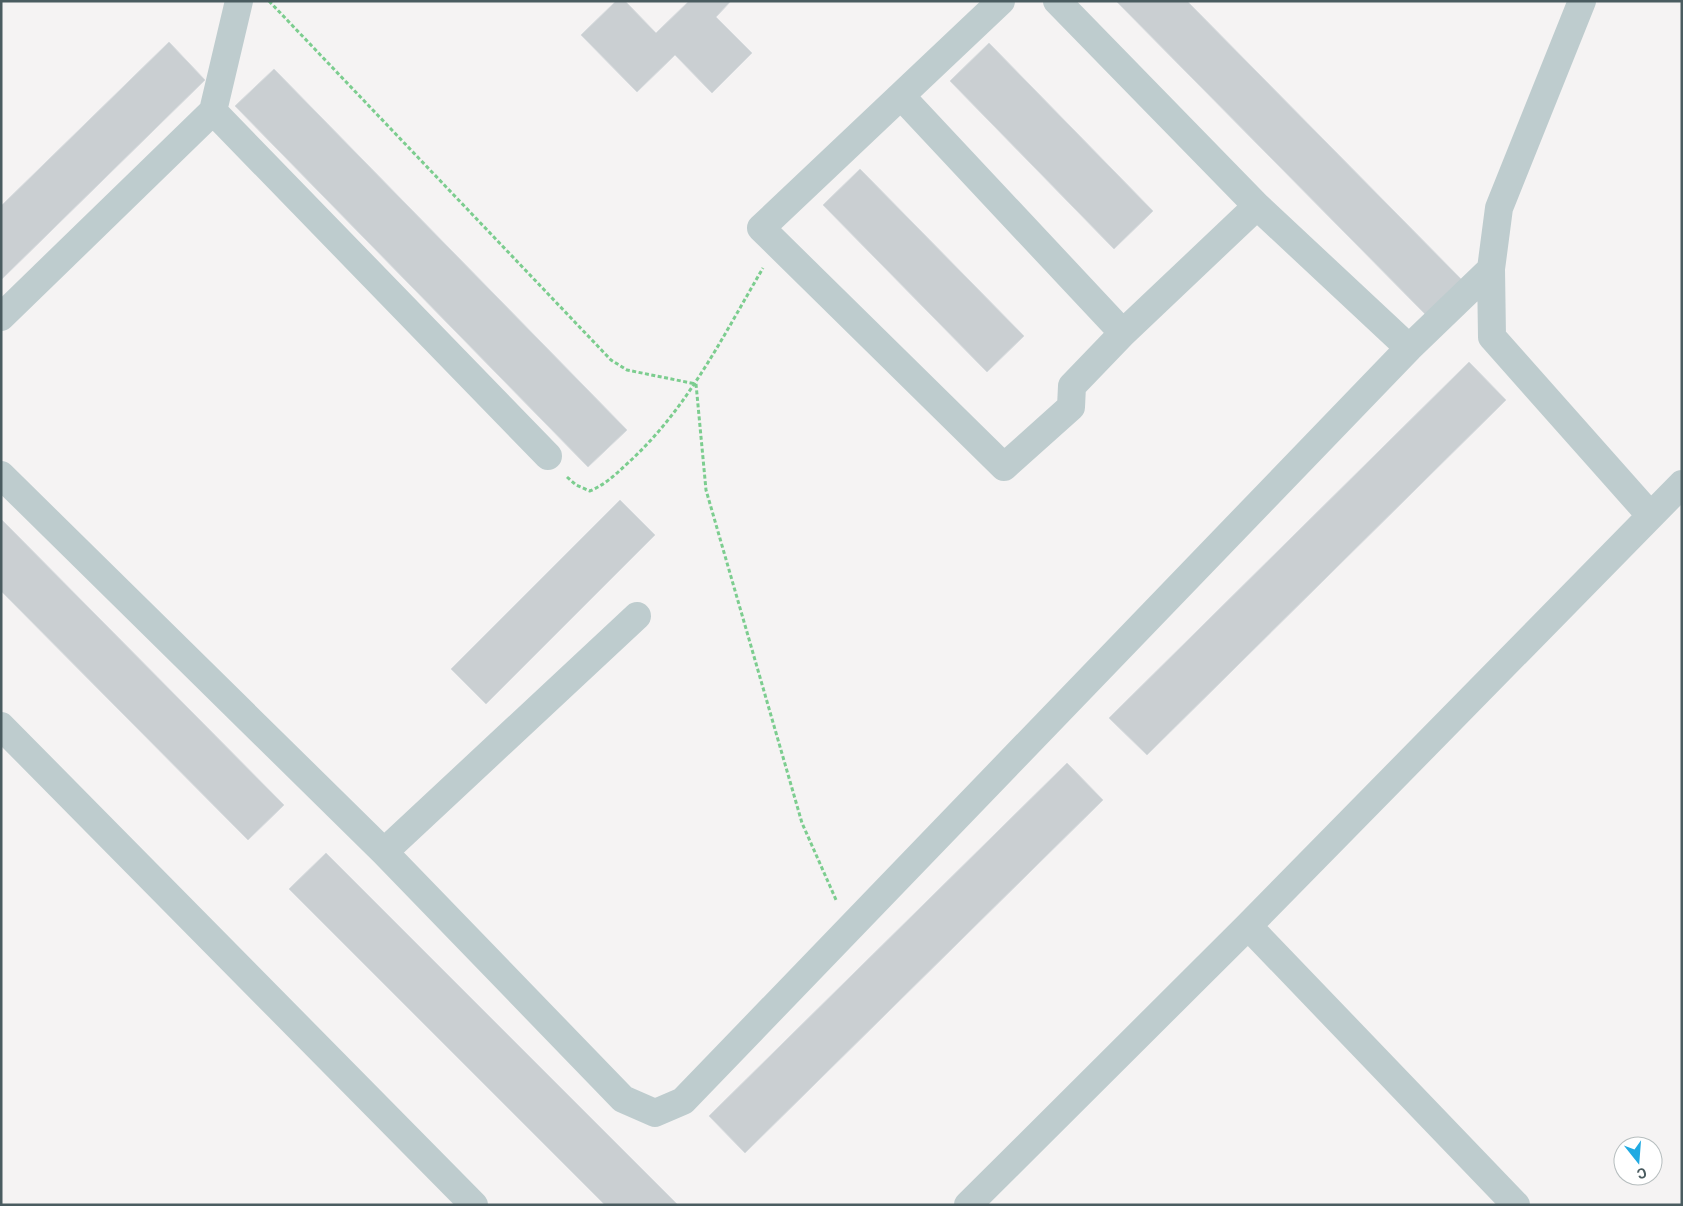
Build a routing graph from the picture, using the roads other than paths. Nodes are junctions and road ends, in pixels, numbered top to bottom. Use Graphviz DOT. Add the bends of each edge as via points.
graph roads {
  1 [pos="239,1"];
  2 [pos="1001,1"];
  3 [pos="1057,1"];
  4 [pos="1582,1"];
  5 [pos="901,96"];
  6 [pos="213,111"];
  7 [pos="1257,206"];
  8 [pos="1491,269"];
  9 [pos="1,317"];
  10 [pos="1123,333"];
  11 [pos="1410,348"];
  12 [pos="548,456"];
  13 [pos="1,475"];
  14 [pos="1682,484"];
  15 [pos="1650,515"];
  16 [pos="637,616"];
  17 [pos="1,726"];
  18 [pos="384,852"];
  19 [pos="1248,926"];
  20 [pos="474,1205"];
  21 [pos="968,1205"];
  22 [pos="1516,1205"];
  1 -- 6 [label="street"];
  2 -- 5 [label="street"];
  3 -- 7 [label="street"];
  4 -- 8 [label="street" via="1500,208"];
  5 -- 10 [label="street"];
  5 -- 10 [label="street" via="761,228 1004,467 1071,407 1072,386"];
  6 -- 9 [label="street"];
  6 -- 12 [label="street"];
  7 -- 10 [label="street"];
  7 -- 11 [label="street"];
  8 -- 11 [label="street"];
  8 -- 15 [label="street" via="1492,337"];
  11 -- 18 [label="street" via="683,1101 655,1112 623,1099"];
  13 -- 18 [label="street"];
  14 -- 15 [label="street"];
  15 -- 19 [label="street"];
  16 -- 18 [label="street"];
  17 -- 20 [label="street"];
  19 -- 21 [label="street"];
  19 -- 22 [label="street"];
}
